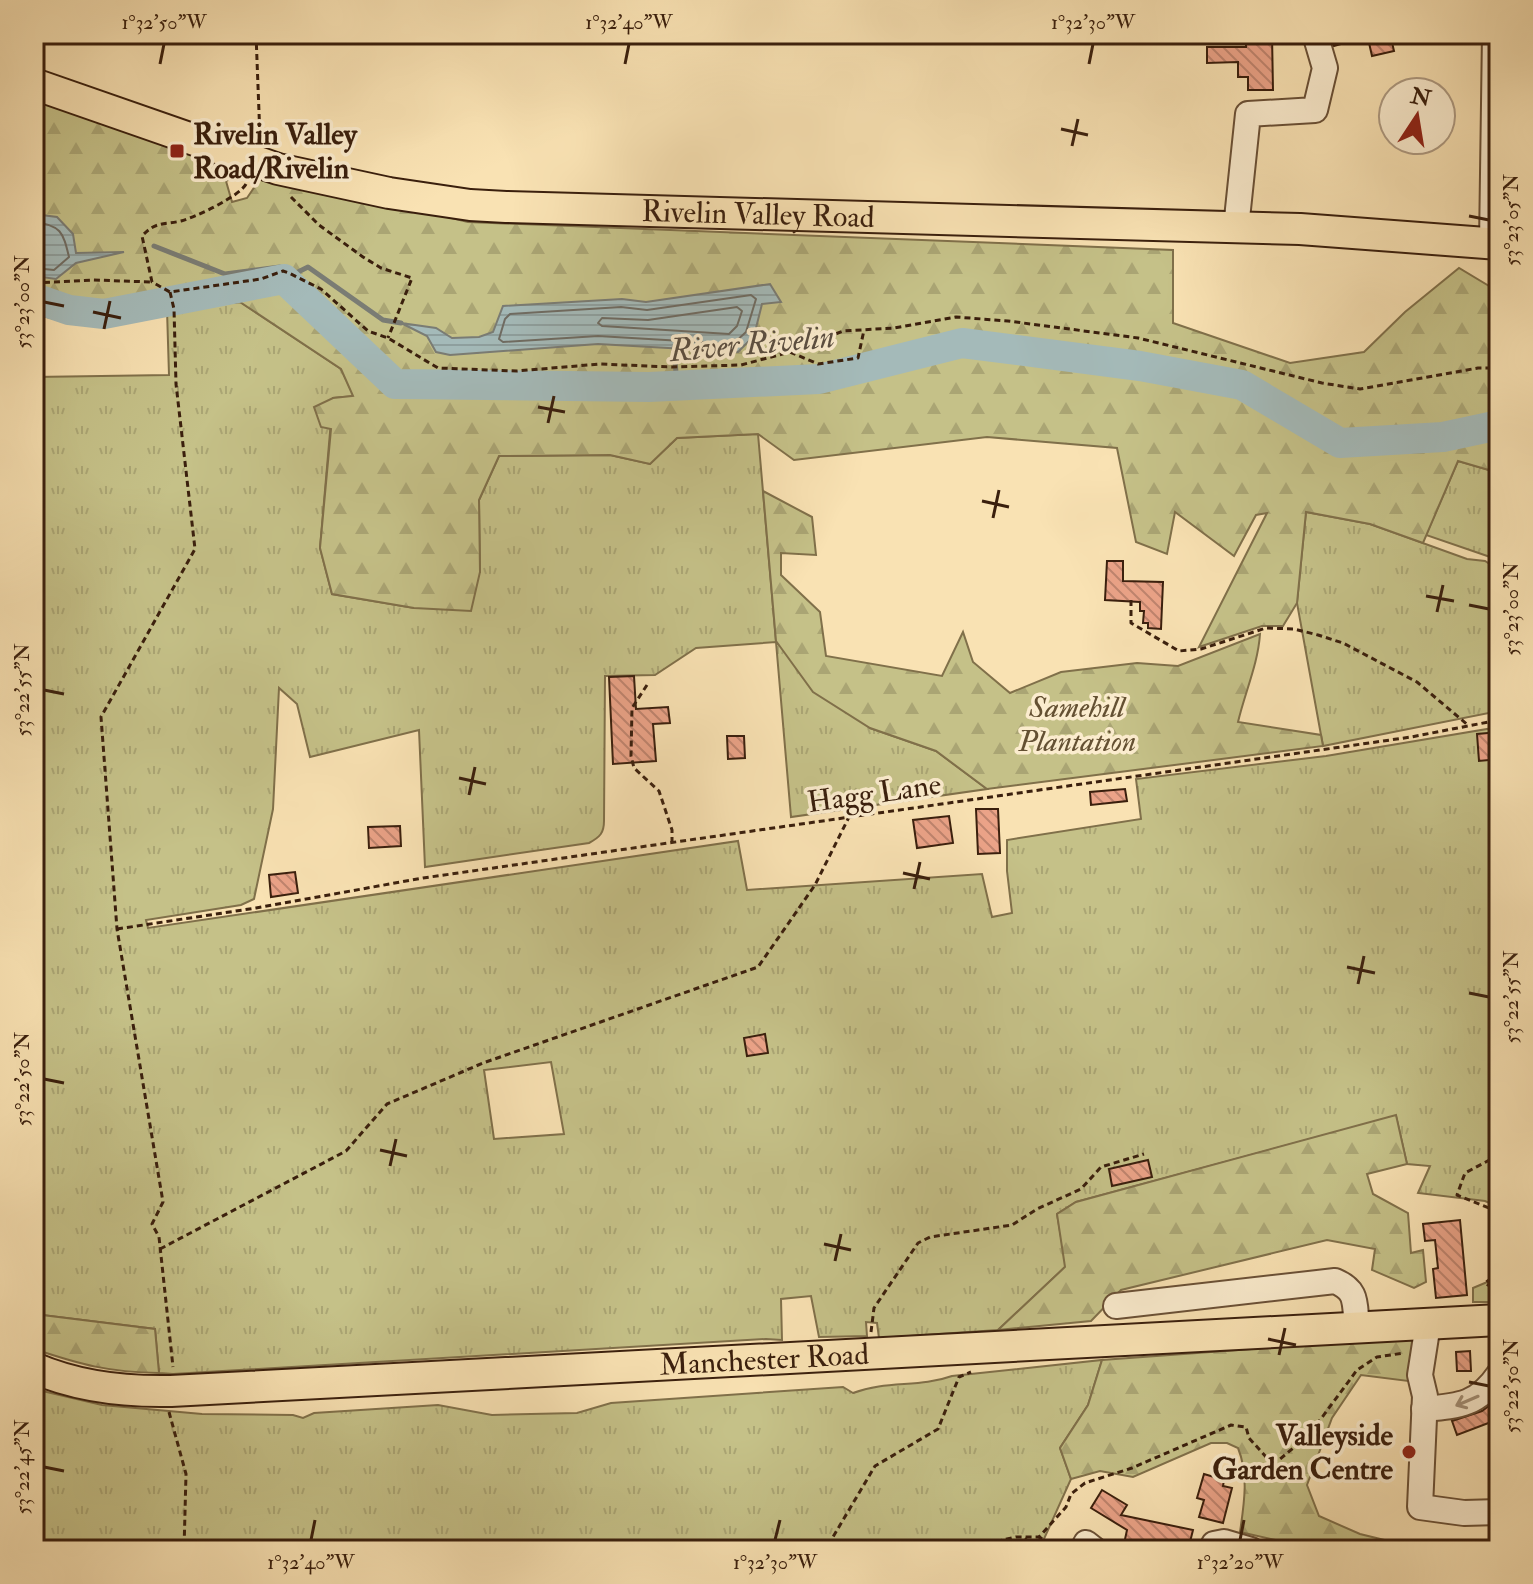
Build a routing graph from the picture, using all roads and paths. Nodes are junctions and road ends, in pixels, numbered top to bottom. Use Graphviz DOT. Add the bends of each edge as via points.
graph roads {
  1 [pos="256,34"];
  2 [pos="1315,34"];
  3 [pos="1495,34"];
  4 [pos="34,84"];
  5 [pos="254,160"];
  6 [pos="288,194"];
  7 [pos="1236,228"];
  8 [pos="1495,243"];
  9 [pos="152,282"];
  10 [pos="34,283"];
  11 [pos="170,292"];
  12 [pos="864,330"];
  13 [pos="388,338"];
  14 [pos="790,352"];
  15 [pos="1499,368"];
  16 [pos="1131,600"];
  17 [pos="647,685"];
  18 [pos="1499,720"];
  19 [pos="1469,726"];
  20 [pos="849,817"];
  21 [pos="672,842"];
  22 [pos="117,929"];
  23 [pos="1144,1154"];
  24 [pos="1499,1155"];
  25 [pos="1499,1212"];
  26 [pos="160,1249"];
  27 [pos="1499,1272"];
  28 [pos="1499,1292"];
  29 [pos="1116,1306"];
  30 [pos="1499,1320"];
  31 [pos="1357,1327"];
  32 [pos="1427,1337"];
  33 [pos="872,1355"];
  34 [pos="34,1368"];
  35 [pos="981,1368"];
  36 [pos="1499,1374"];
  37 [pos="170,1401"];
  38 [pos="1424,1409"];
  39 [pos="1499,1512"];
  40 [pos="1028,1537"];
  41 [pos="1039,1537"];
  42 [pos="184,1550"];
  43 [pos="819,1550"];
  44 [pos="957,1550"];
  45 [pos="1016,1550"];
  46 [pos="1059,1550"];
  47 [pos="1211,1550"];
  48 [pos="1251,1550"];
  1 -- 5 [label="path" via="260,143"];
  2 -- 7 [label="street" via="1325,68 1315,110 1248,114"];
  3 -- 8 [label="street"];
  4 -- 5 [label="main road, Rivelin Valley Road"];
  5 -- 7 [label="main road, Rivelin Valley Road" via="317,179 470,205"];
  5 -- 9 [label="path" via="245,188 229,200 182,221 151,227 142,236"];
  6 -- 13 [label="path" via="363,257 412,278"];
  7 -- 8 [label="main road, Rivelin Valley Road"];
  9 -- 10 [label="path"];
  9 -- 11 [label="path"];
  11 -- 13 [label="path" via="289,273 321,289 368,331"];
  11 -- 22 [label="path" via="195,549 101,717"];
  12 -- 14 [label="path" via="843,331"];
  12 -- 14 [label="path" via="858,358 818,364"];
  12 -- 15 [label="path" via="956,317 1008,321 1138,338 1360,389"];
  13 -- 14 [label="path" via="438,368 517,371 600,364 741,365"];
  16 -- 19 [label="path" via="1131,623 1179,651 1266,628 1294,629 1343,643 1417,682"];
  17 -- 21 [label="path" via="632,708 631,756 634,768 659,791"];
  18 -- 19 [label="path, Hagg Lane"];
  19 -- 20 [label="path, Hagg Lane"];
  20 -- 21 [label="path, Hagg Lane"];
  20 -- 26 [label="path" via="815,885 758,967 483,1063 387,1104 346,1151"];
  21 -- 22 [label="path, Hagg Lane"];
  22 -- 26 [label="path" via="163,1202 152,1224"];
  23 -- 33 [label="path" via="1101,1167 1081,1189 1012,1225 918,1243 874,1308"];
  24 -- 25 [label="path" via="1465,1173 1457,1195"];
  26 -- 37 [label="path" via="173,1374"];
  27 -- 28 [label="path" via="1485,1283"];
  29 -- 31 [label="street" via="1335,1281 1348,1286 1354,1296"];
  30 -- 32 [label="main road, Manchester Road"];
  31 -- 32 [label="main road, Manchester Road"];
  31 -- 33 [label="main road, Manchester Road"];
  32 -- 38 [label="street" via="1420,1375"];
  32 -- 41 [label="path" via="1357,1370 1309,1435 1280,1459 1267,1458 1246,1427 1231,1425 1085,1483"];
  33 -- 37 [label="main road, Manchester Road"];
  34 -- 37 [label="main road, Manchester Road"];
  35 -- 43 [label="path" via="959,1377 938,1429 875,1466 830,1542"];
  36 -- 38 [label="street, one-way" via="1485,1393 1459,1406"];
  37 -- 42 [label="path" via="186,1474"];
  38 -- 39 [label="street" via="1420,1507"];
  40 -- 41 [label="path"];
  40 -- 44 [label="path"];
  40 -- 45 [label="path"];
  41 -- 46 [label="path"];
  47 -- 48 [label="street" via="1224,1542"];
}
